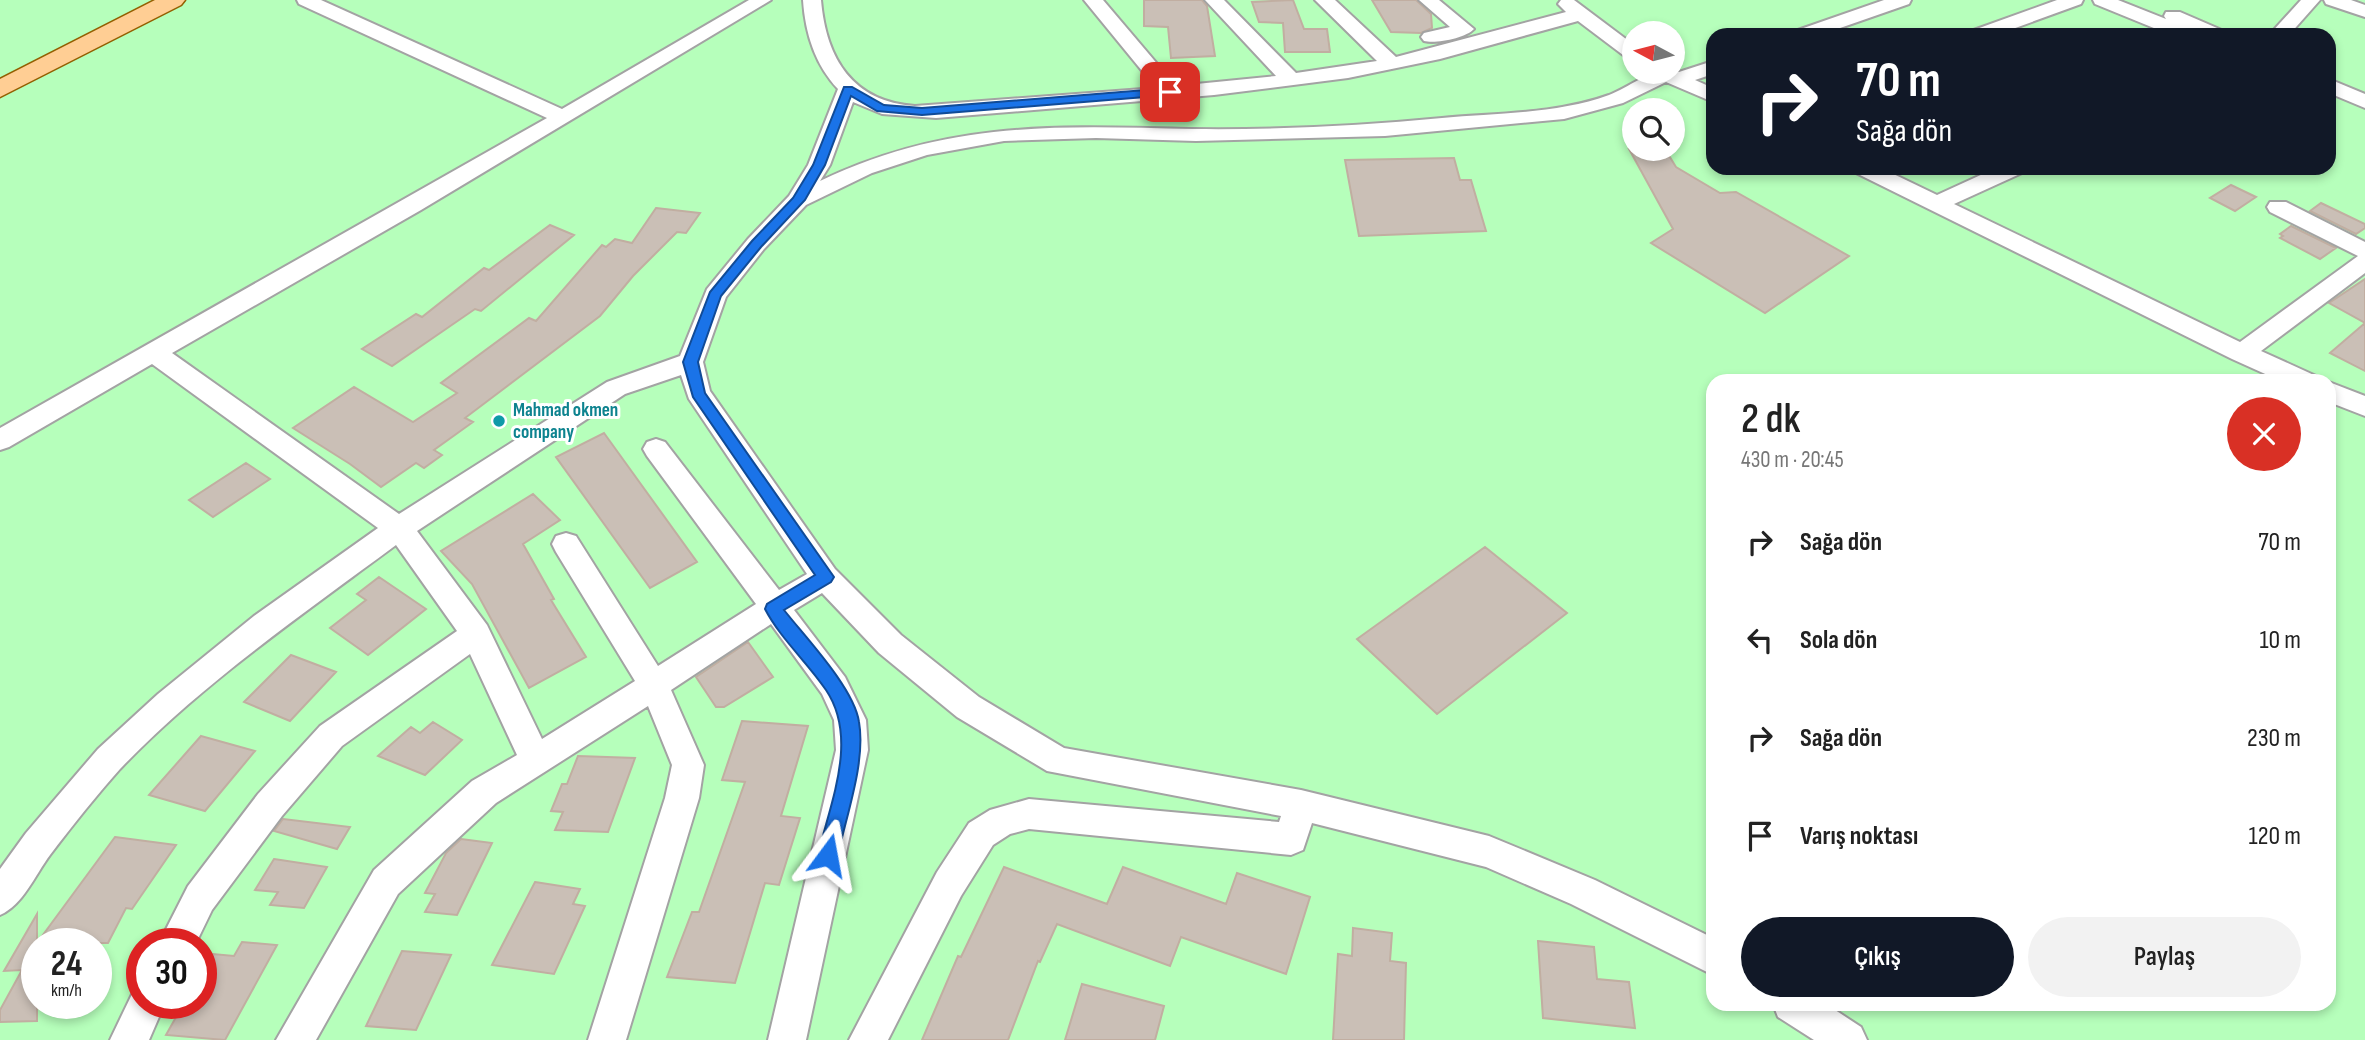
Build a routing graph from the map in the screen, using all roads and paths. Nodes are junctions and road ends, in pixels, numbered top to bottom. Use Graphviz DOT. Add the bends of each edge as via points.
graph roads {
  1 [pos="173,0"];
  2 [pos="306,0"];
  3 [pos="762,0"];
  4 [pos="812,0"];
  5 [pos="1093,0"];
  6 [pos="1214,0"];
  7 [pos="1324,0"];
  8 [pos="1428,0"];
  9 [pos="1562,0"];
  10 [pos="1902,0"];
  11 [pos="2074,0"];
  12 [pos="2102,0"];
  13 [pos="2134,0"];
  14 [pos="2311,0"];
  15 [pos="2333,0"];
  16 [pos="2365,11"];
  17 [pos="1581,14"];
  18 [pos="2161,24"];
  19 [pos="1822,28"];
  20 [pos="1997,28"];
  21 [pos="2151,28"];
  22 [pos="2171,28"];
  23 [pos="2200,28"];
  24 [pos="2285,28"];
  25 [pos="1622,45"];
  26 [pos="1385,57"];
  27 [pos="1706,68"];
  28 [pos="1685,72"];
  29 [pos="1290,79"];
  30 [pos="1685,83"];
  31 [pos="1649,84"];
  32 [pos="2336,88"];
  33 [pos="0,89"];
  34 [pos="848,89"];
  35 [pos="1170,92"];
  36 [pos="1706,93"];
  37 [pos="2365,102"];
  38 [pos="562,117"];
  39 [pos="1878,175"];
  40 [pos="1999,175"];
  41 [pos="798,200"];
  42 [pos="1936,204"];
  43 [pos="2278,208"];
  44 [pos="2365,251"];
  45 [pos="2365,262"];
  46 [pos="2241,353"];
  47 [pos="155,354"];
  48 [pos="690,362"];
  49 [pos="2289,374"];
  50 [pos="2336,394"];
  51 [pos="2365,407"];
  52 [pos="0,440"];
  53 [pos="656,449"];
  54 [pos="399,528"];
  55 [pos="566,544"];
  56 [pos="825,577"];
  57 [pos="773,609"];
  58 [pos="476,634"];
  59 [pos="654,686"];
  60 [pos="536,760"];
  61 [pos="1301,805"];
  62 [pos="0,898"];
  63 [pos="185,928"];
  64 [pos="1706,954"];
  65 [pos="1801,1011"];
  66 [pos="139,1019"];
  67 [pos="129,1040"];
  68 [pos="295,1040"];
  69 [pos="607,1040"];
  70 [pos="787,1040"];
  71 [pos="868,1040"];
  72 [pos="1847,1040"];
  1 -- 33 [label="main road"];
  2 -- 38 [label="street"];
  3 -- 38 [label="street"];
  4 -- 34 [label="street" via="812,19 827,56"];
  5 -- 35 [label="street"];
  6 -- 29 [label="street"];
  7 -- 26 [label="street"];
  8 -- 26 [label="street" via="1464,29"];
  9 -- 17 [label="street"];
  10 -- 19 [label="street"];
  11 -- 20 [label="street"];
  12 -- 18 [label="street"];
  13 -- 23 [label="street"];
  14 -- 24 [label="street"];
  15 -- 16 [label="street"];
  17 -- 25 [label="street"];
  17 -- 26 [label="street"];
  18 -- 21 [label="street"];
  18 -- 22 [label="street"];
  26 -- 29 [label="street"];
  27 -- 28 [label="street"];
  29 -- 35 [label="street"];
  30 -- 36 [label="street"];
  31 -- 41 [label="street" via="1616,99 1564,113 1385,130 1004,135 923,149 864,168"];
  32 -- 37 [label="street"];
  34 -- 35 [label="street" via="881,108 922,111"];
  34 -- 41 [label="street" via="819,165"];
  38 -- 47 [label="street"];
  39 -- 42 [label="street"];
  40 -- 42 [label="street"];
  41 -- 48 [label="street" via="715,295"];
  42 -- 46 [label="street"];
  43 -- 44 [label="street"];
  45 -- 46 [label="street"];
  46 -- 49 [label="street"];
  47 -- 52 [label="street"];
  47 -- 54 [label="street"];
  48 -- 54 [label="street" via="616,388"];
  48 -- 56 [label="street" via="698,393"];
  50 -- 51 [label="street"];
  53 -- 57 [label="street"];
  54 -- 58 [label="street"];
  54 -- 62 [label="street" via="265,625 109,759"];
  55 -- 59 [label="street"];
  56 -- 57 [label="street"];
  56 -- 61 [label="street" via="890,644 968,707 1058,761"];
  57 -- 59 [label="street"];
  57 -- 70 [label="street" via="834,687 850,720 852,750"];
  58 -- 60 [label="street"];
  58 -- 63 [label="street" via="331,737 270,805 200,898"];
  59 -- 60 [label="street"];
  59 -- 69 [label="street" via="688,765 682,798"];
  60 -- 68 [label="street" via="484,792 386,882"];
  61 -- 64 [label="street" via="1489,852 1583,892"];
  61 -- 71 [label="street" via="1291,839 1029,814 1003,821 981,834 949,884"];
  65 -- 72 [label="street"];
  66 -- 67 [label="street"];
}
